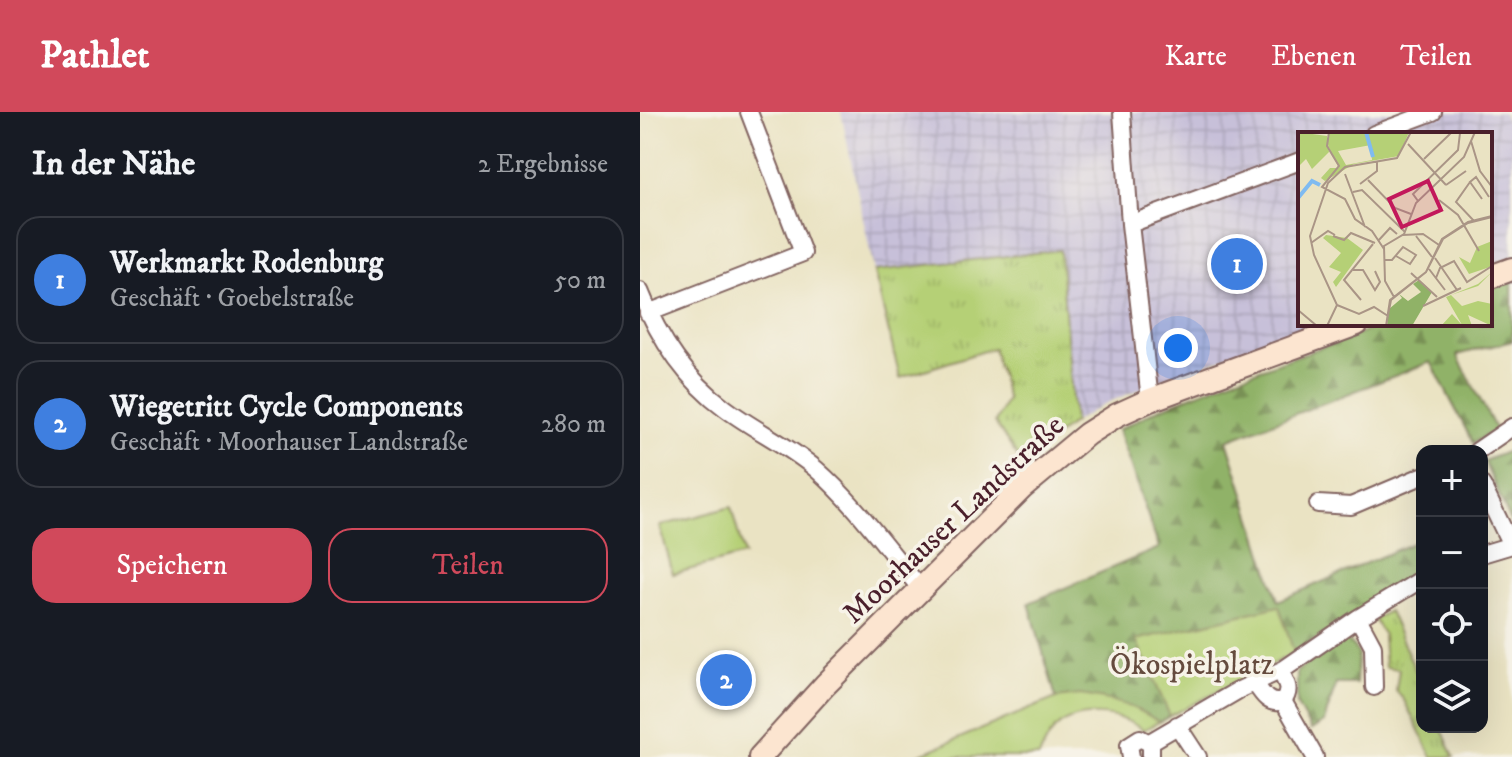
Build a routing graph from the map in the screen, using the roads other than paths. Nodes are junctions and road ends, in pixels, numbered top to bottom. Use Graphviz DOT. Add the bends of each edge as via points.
graph roads {
  1 [pos="749,112"];
  2 [pos="1122,112"];
  3 [pos="1433,112"];
  4 [pos="1379,132"];
  5 [pos="1298,162"];
  6 [pos="1130,224"];
  7 [pos="1512,269"];
  8 [pos="1492,276"];
  9 [pos="640,291"];
  10 [pos="648,313"];
  11 [pos="1352,326"];
  12 [pos="1150,400"];
  13 [pos="1512,427"];
  14 [pos="1486,445"];
  15 [pos="1416,479"];
  16 [pos="1488,497"];
  17 [pos="1318,504"];
  18 [pos="1511,545"];
  19 [pos="1488,552"];
  20 [pos="1416,583"];
  21 [pos="921,589"];
  22 [pos="1358,618"];
  23 [pos="1280,671"];
  24 [pos="1255,683"];
  25 [pos="1374,687"];
  26 [pos="1283,701"];
  27 [pos="1177,725"];
  28 [pos="1150,750"];
  29 [pos="760,757"];
  30 [pos="1131,757"];
  31 [pos="1198,757"];
  32 [pos="1315,757"];
  1 -- 10 [label="street" via="803,253"];
  2 -- 6 [label="street"];
  3 -- 4 [label="street"];
  5 -- 6 [label="street"];
  6 -- 12 [label="street"];
  7 -- 8 [label="street"];
  9 -- 10 [label="street"];
  10 -- 21 [label="street" via="685,372 724,407 815,468"];
  11 -- 12 [label="street, Moorhauser Landstraße"];
  12 -- 21 [label="street, Moorhauser Landstraße" via="1117,415 1057,457"];
  13 -- 14 [label="street"];
  15 -- 17 [label="street" via="1351,506"];
  16 -- 18 [label="street"];
  18 -- 19 [label="street"];
  20 -- 22 [label="street"];
  21 -- 29 [label="street, Moorhauser Landstraße"];
  22 -- 23 [label="street"];
  22 -- 25 [label="street" via="1373,646"];
  23 -- 24 [label="street"];
  23 -- 26 [label="street" via="1288,686"];
  24 -- 26 [label="street" via="1269,700"];
  24 -- 27 [label="street"];
  26 -- 32 [label="street"];
  27 -- 28 [label="street"];
  27 -- 31 [label="street"];
  28 -- 30 [label="street" via="1140,738 1128,750"];
}
